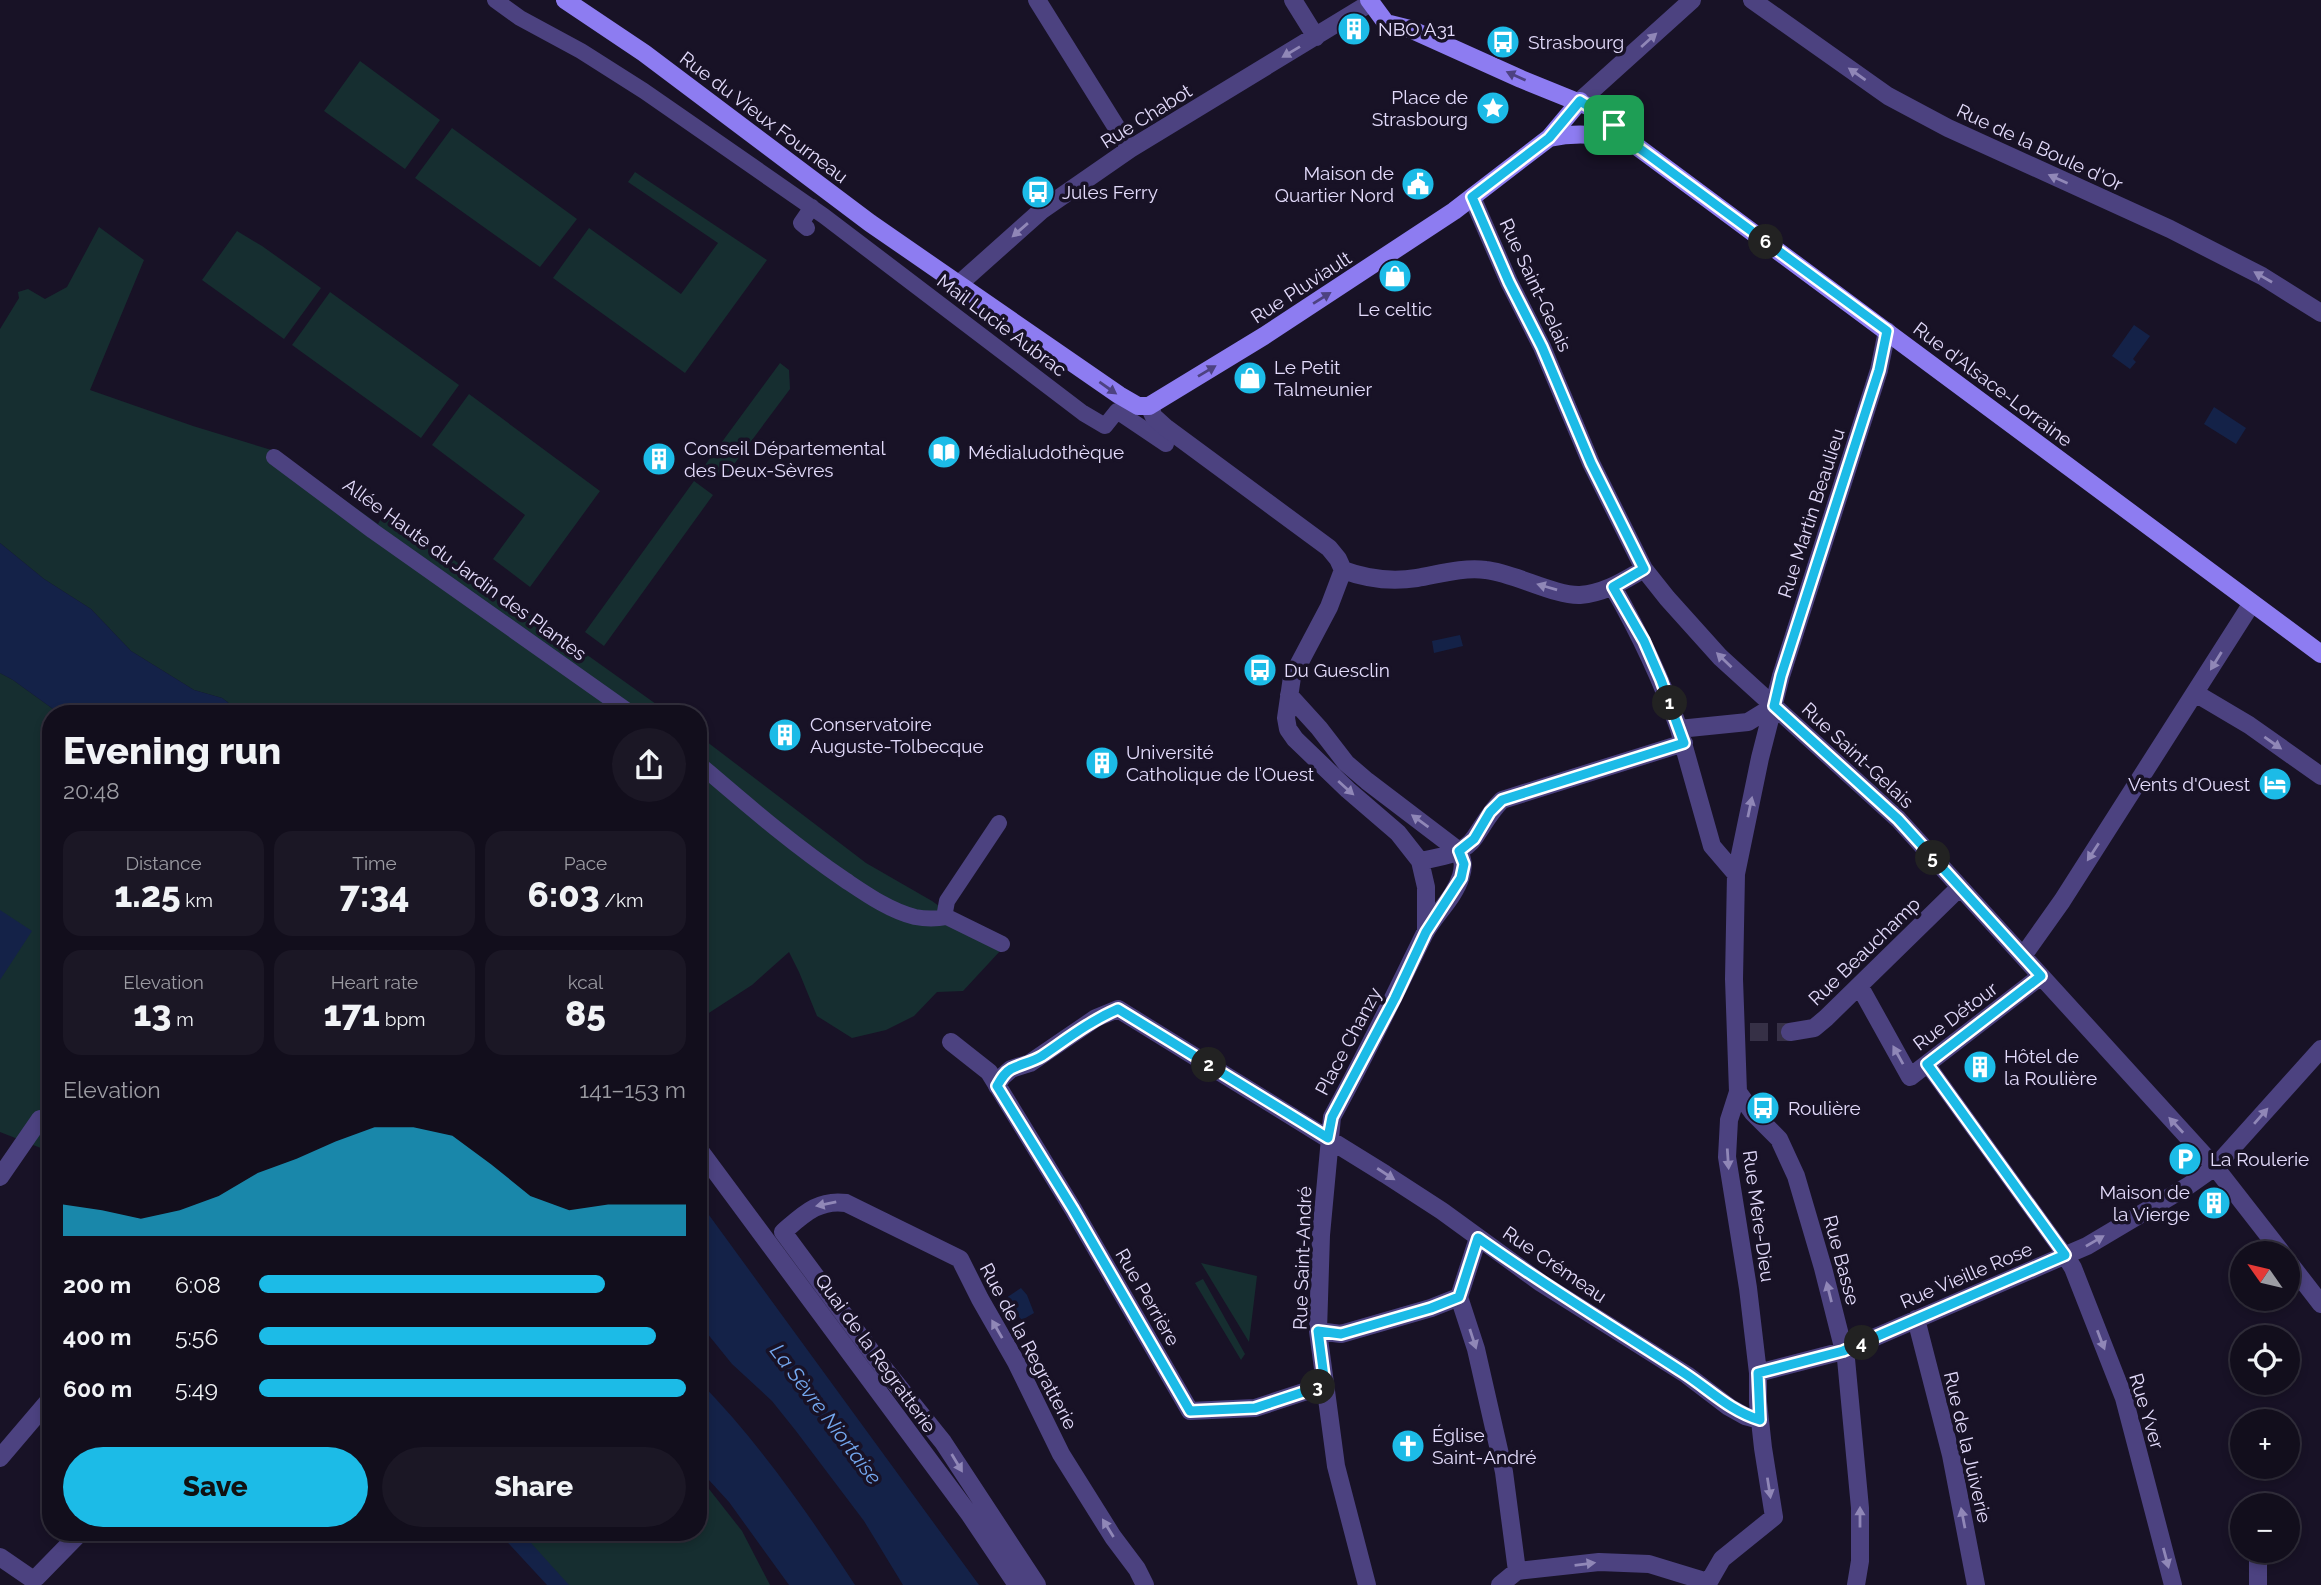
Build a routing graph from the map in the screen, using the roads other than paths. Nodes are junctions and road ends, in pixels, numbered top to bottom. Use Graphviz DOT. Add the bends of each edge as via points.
graph roads {
  1 [pos="495,0"];
  2 [pos="565,0"];
  3 [pos="1037,0"];
  4 [pos="1293,0"];
  5 [pos="1692,0"];
  6 [pos="1752,0"];
  7 [pos="1370,1"];
  8 [pos="1316,37"];
  9 [pos="1580,101"];
  10 [pos="1549,138"];
  11 [pos="1639,148"];
  12 [pos="1130,149"];
  13 [pos="1472,197"];
  14 [pos="812,207"];
  15 [pos="807,228"];
  16 [pos="959,284"];
  17 [pos="2321,313"];
  18 [pos="1887,331"];
  19 [pos="1149,406"];
  20 [pos="1166,444"];
  21 [pos="274,457"];
  22 [pos="1644,569"];
  23 [pos="1343,570"];
  24 [pos="1613,587"];
  25 [pos="2252,603"];
  26 [pos="2321,654"];
  27 [pos="2195,693"];
  28 [pos="1289,695"];
  29 [pos="619,705"];
  30 [pos="1774,706"];
  31 [pos="1681,736"];
  32 [pos="707,770"];
  33 [pos="2321,776"];
  34 [pos="999,823"];
  35 [pos="1459,851"];
  36 [pos="1420,861"];
  37 [pos="1736,874"];
  38 [pos="1960,887"];
  39 [pos="947,918"];
  40 [pos="1426,932"];
  41 [pos="1003,944"];
  42 [pos="2023,956"];
  43 [pos="2041,976"];
  44 [pos="1860,987"];
  45 [pos="1790,1032"];
  46 [pos="951,1042"];
  47 [pos="2321,1049"];
  48 [pos="1927,1064"];
  49 [pos="997,1086"];
  50 [pos="1738,1092"];
  51 [pos="40,1119"];
  52 [pos="1328,1138"];
  53 [pos="707,1160"];
  54 [pos="2215,1167"];
  55 [pos="0,1177"];
  56 [pos="783,1233"];
  57 [pos="1478,1238"];
  58 [pos="2273,1241"];
  59 [pos="2065,1255"];
  60 [pos="2300,1277"];
  61 [pos="1459,1297"];
  62 [pos="2321,1304"];
  63 [pos="1916,1319"];
  64 [pos="1318,1331"];
  65 [pos="1843,1351"];
  66 [pos="1758,1373"];
  67 [pos="1325,1385"];
  68 [pos="42,1409"];
  69 [pos="1760,1420"];
  70 [pos="0,1458"];
  71 [pos="72,1541"];
  72 [pos="0,1557"];
  73 [pos="2258,1563"];
  74 [pos="1517,1571"];
  75 [pos="1708,1583"];
  76 [pos="1017,1585"];
  77 [pos="1037,1585"];
  78 [pos="1145,1585"];
  79 [pos="1367,1585"];
  80 [pos="1500,1585"];
  81 [pos="1856,1585"];
  82 [pos="1976,1585"];
  83 [pos="2174,1585"];
  84 [pos="2258,1585"];
  1 -- 14 [label="street, Mail Lucie Aubrac" via="644,91"];
  2 -- 16 [label="main road, Rue du Vieux Fourneau"];
  3 -- 12 [label="street"];
  4 -- 8 [label="street"];
  9 -- 5 [label="street, one-way"];
  17 -- 6 [label="street, Rue de la Boule d'Or, one-way" via="2262,276 2170,229 1994,150 1888,96"];
  7 -- 8 [label="street, Rue Chabot"];
  9 -- 7 [label="main road, one-way" via="1386,23"];
  8 -- 12 [label="street, Rue Chabot, one-way"];
  9 -- 10 [label="main road"];
  9 -- 11 [label="main road"];
  10 -- 11 [label="main road" via="1571,133 1618,139"];
  10 -- 13 [label="main road"];
  11 -- 18 [label="main road, Rue d'Alsace-Lorraine"];
  12 -- 16 [label="street, Rue Chabot, one-way" via="1042,210"];
  19 -- 13 [label="main road, Rue Pluviault, one-way" via="1264,336"];
  13 -- 22 [label="street, Rue Saint-Gelais" via="1591,463"];
  14 -- 15 [label="street" via="801,223"];
  14 -- 20 [label="street, Mail Lucie Aubrac" via="1083,413 1105,426 1117,411"];
  16 -- 19 [label="main road, Rue du Vieux Fourneau, one-way" via="1119,395 1138,406"];
  18 -- 25 [label="main road, Rue d'Alsace-Lorraine"];
  18 -- 30 [label="street, Rue Martin Beaulieu" via="1879,370"];
  19 -- 23 [label="street" via="1165,427 1329,548"];
  21 -- 29 [label="street, Allée Haute du Jardin des Plantes"];
  22 -- 24 [label="street"];
  30 -- 22 [label="street, Rue Saint-Gelais, one-way" via="1720,657"];
  24 -- 23 [label="street, one-way" via="1575,595 1483,569 1386,581"];
  23 -- 28 [label="street, Place Chanzy" via="1292,677"];
  24 -- 31 [label="street" via="1648,651"];
  25 -- 26 [label="main road, Rue d'Alsace-Lorraine"];
  25 -- 27 [label="street, one-way"];
  27 -- 33 [label="street, one-way"];
  27 -- 42 [label="street, one-way"];
  35 -- 28 [label="street, one-way" via="1346,763"];
  28 -- 36 [label="street, Place Chanzy, one-way" via="1286,718 1295,739 1398,833"];
  30 -- 31 [label="street" via="1748,722"];
  37 -- 30 [label="street, Rue Mère-Dieu, one-way"];
  30 -- 38 [label="street, Rue Saint-Gelais" via="1898,819"];
  31 -- 35 [label="street" via="1502,800 1474,839"];
  31 -- 37 [label="street" via="1712,846"];
  32 -- 39 [label="street" via="820,863 867,895 914,916"];
  34 -- 39 [label="street" via="947,901"];
  35 -- 36 [label="street"];
  35 -- 40 [label="street, Place Chanzy" via="1464,864 1461,878"];
  36 -- 40 [label="street, Place Chanzy" via="1426,887"];
  37 -- 50 [label="street, Rue Mère-Dieu" via="1734,979 1742,1032"];
  38 -- 42 [label="street, Rue Saint-Gelais"];
  38 -- 44 [label="street, Rue Beauchamp"];
  39 -- 41 [label="street"];
  40 -- 52 [label="street, Place Chanzy" via="1332,1117"];
  42 -- 43 [label="street, Rue Saint-Gelais"];
  43 -- 48 [label="street, Rue Détour"];
  54 -- 43 [label="street, Rue Saint-Gelais, one-way"];
  44 -- 45 [label="street, Rue Beauchamp" via="1814,1028"];
  48 -- 44 [label="street, Rue Détour, one-way" via="1910,1077"];
  46 -- 49 [label="street, Rue Perrière" via="989,1072"];
  54 -- 47 [label="street, Rue Vieille Rose, one-way"];
  48 -- 59 [label="street"];
  49 -- 52 [label="street" via="1011,1069 1030,1063 1096,1018 1118,1009"];
  49 -- 67 [label="street, Rue Perrière" via="1190,1411 1255,1408"];
  65 -- 50 [label="street, Rue Basse, one-way" via="1796,1176 1779,1139"];
  50 -- 66 [label="street, Rue Mère-Dieu, one-way" via="1729,1120 1727,1157"];
  51 -- 55 [label="street"];
  52 -- 57 [label="street, Rue Crémeau, one-way"];
  52 -- 64 [label="street, Rue Saint-André"];
  53 -- 76 [label="street, Quai de la Regratterie"];
  54 -- 58 [label="street, Rue Saint-Gelais"];
  59 -- 54 [label="street, Rue Vieille Rose, one-way"];
  56 -- 77 [label="street, Quai de la Regratterie, one-way" via="943,1442"];
  78 -- 56 [label="street, Rue de la Regratterie, one-way" via="1061,1454 960,1259 846,1203 833,1201 813,1207"];
  57 -- 61 [label="street"];
  57 -- 69 [label="street, Rue Crémeau" via="1729,1407"];
  59 -- 63 [label="street, Rue Vieille Rose"];
  59 -- 83 [label="street, Rue Yver, one-way" via="2124,1398"];
  60 -- 62 [label="street"];
  61 -- 64 [label="street" via="1341,1334"];
  61 -- 74 [label="street, one-way" via="1476,1349 1504,1472"];
  63 -- 65 [label="street, Rue Vieille Rose"];
  82 -- 63 [label="street, Rue de la Juiverie, one-way" via="1951,1454"];
  64 -- 67 [label="street, Rue Saint-André"];
  65 -- 66 [label="street, Rue Vieille Rose"];
  81 -- 65 [label="street, Rue Basse, one-way" via="1860,1508"];
  66 -- 69 [label="street, Rue Mère-Dieu"];
  67 -- 79 [label="street, Rue Saint-André" via="1336,1465"];
  68 -- 70 [label="street"];
  69 -- 75 [label="street, Rue Mère-Dieu, one-way" via="1774,1517 1722,1559"];
  71 -- 72 [label="street" via="32,1579"];
  73 -- 84 [label="street"];
  74 -- 75 [label="street, one-way" via="1599,1562 1649,1564"];
  74 -- 80 [label="street"];
}
